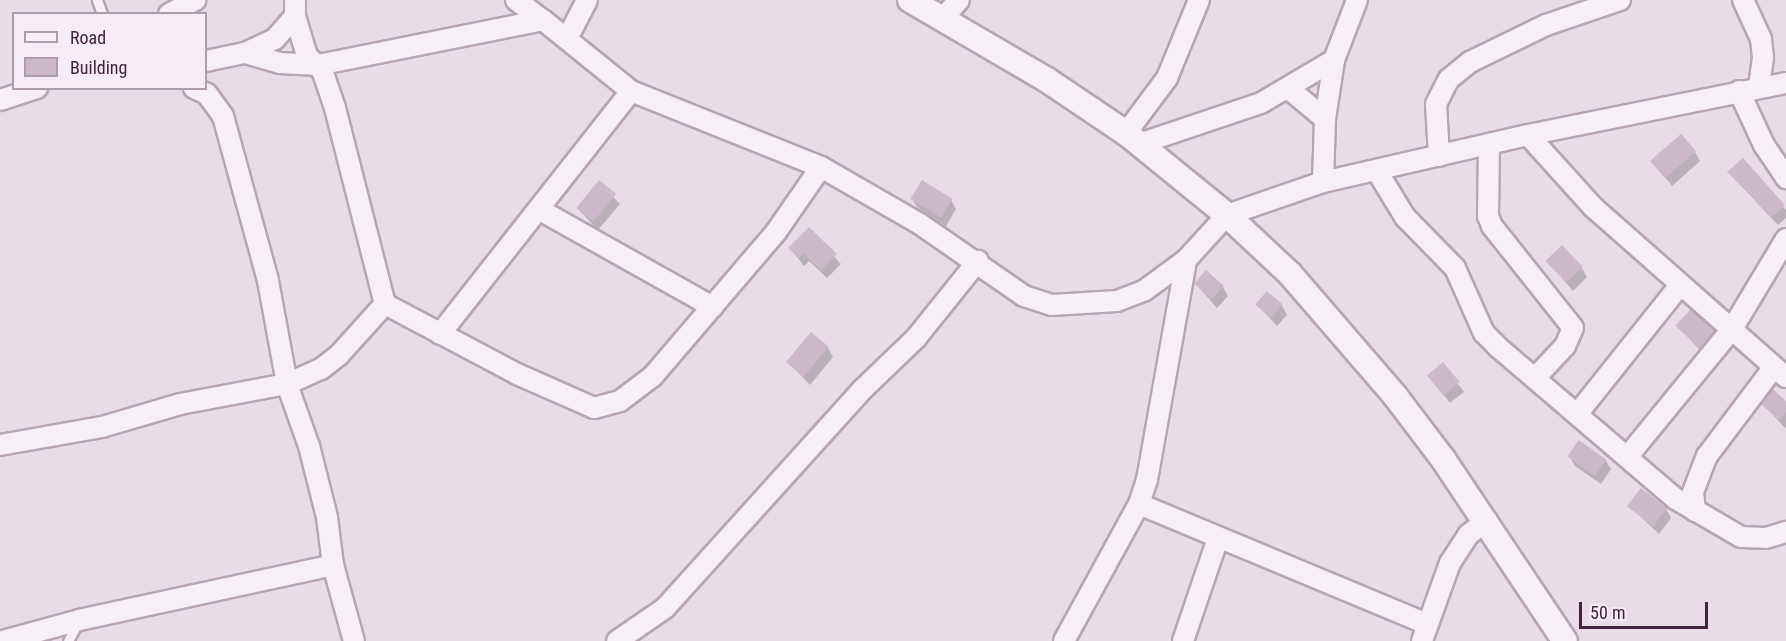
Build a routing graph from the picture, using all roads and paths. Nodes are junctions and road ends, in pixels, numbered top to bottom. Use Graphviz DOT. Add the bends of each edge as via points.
graph roads {
  1 [pos="195,0"];
  2 [pos="516,0"];
  3 [pos="588,0"];
  4 [pos="910,0"];
  5 [pos="959,0"];
  6 [pos="1199,0"];
  7 [pos="1357,0"];
  8 [pos="1620,0"];
  9 [pos="1743,0"];
  10 [pos="295,8"];
  11 [pos="173,12"];
  12 [pos="942,19"];
  13 [pos="543,20"];
  14 [pos="568,37"];
  15 [pos="245,53"];
  16 [pos="1334,60"];
  17 [pos="207,61"];
  18 [pos="318,65"];
  19 [pos="1786,83"];
  20 [pos="1759,87"];
  21 [pos="1288,88"];
  22 [pos="30,90"];
  23 [pos="198,90"];
  24 [pos="631,91"];
  25 [pos="1739,91"];
  26 [pos="0,100"];
  27 [pos="1325,118"];
  28 [pos="1528,135"];
  29 [pos="1132,138"];
  30 [pos="1489,144"];
  31 [pos="1439,156"];
  32 [pos="821,167"];
  33 [pos="1377,171"];
  34 [pos="1786,178"];
  35 [pos="1323,182"];
  36 [pos="540,210"];
  37 [pos="1227,215"];
  38 [pos="1786,239"];
  39 [pos="1186,260"];
  40 [pos="978,261"];
  41 [pos="1680,285"];
  42 [pos="386,304"];
  43 [pos="712,307"];
  44 [pos="1732,329"];
  45 [pos="440,334"];
  46 [pos="1780,372"];
  47 [pos="1535,378"];
  48 [pos="287,384"];
  49 [pos="1578,413"];
  50 [pos="0,445"];
  51 [pos="1628,456"];
  52 [pos="1139,504"];
  53 [pos="1695,511"];
  54 [pos="1487,520"];
  55 [pos="1786,532"];
  56 [pos="1218,538"];
  57 [pos="333,565"];
  58 [pos="348,612"];
  59 [pos="80,620"];
  60 [pos="1424,632"];
  61 [pos="3,641"];
  62 [pos="68,641"];
  63 [pos="354,641"];
  64 [pos="369,641"];
  65 [pos="617,641"];
  66 [pos="1064,641"];
  67 [pos="1183,641"];
  68 [pos="1565,641"];
  1 -- 11 [label="street"];
  2 -- 13 [label="street"];
  3 -- 14 [label="street"];
  4 -- 12 [label="street"];
  5 -- 12 [label="street"];
  6 -- 29 [label="street" via="1167,78"];
  7 -- 16 [label="street"];
  8 -- 31 [label="street" via="1546,25 1470,62 1449,79 1436,104"];
  9 -- 20 [label="street" via="1761,39"];
  10 -- 15 [label="street" via="275,39"];
  10 -- 18 [label="street" via="307,56"];
  12 -- 29 [label="street" via="1047,80"];
  13 -- 14 [label="street"];
  13 -- 18 [label="street"];
  14 -- 24 [label="street"];
  15 -- 17 [label="street"];
  15 -- 18 [label="street" via="280,63"];
  16 -- 21 [label="street"];
  16 -- 27 [label="street"];
  18 -- 42 [label="street" via="335,108"];
  19 -- 20 [label="street"];
  20 -- 25 [label="street"];
  21 -- 27 [label="street"];
  21 -- 29 [label="street" via="1247,109"];
  22 -- 26 [label="street"];
  23 -- 48 [label="street" via="207,94 223,116 268,281"];
  24 -- 32 [label="street"];
  24 -- 36 [label="street"];
  25 -- 28 [label="street"];
  25 -- 34 [label="street" via="1758,135"];
  27 -- 35 [label="street"];
  28 -- 30 [label="street"];
  28 -- 41 [label="street" via="1593,207"];
  29 -- 37 [label="street"];
  30 -- 31 [label="street"];
  30 -- 47 [label="street" via="1488,216 1492,226 1573,328 1565,346"];
  31 -- 33 [label="street"];
  32 -- 40 [label="street"];
  32 -- 43 [label="street" via="777,232"];
  33 -- 35 [label="street"];
  33 -- 47 [label="street" via="1405,217 1455,268 1484,333"];
  35 -- 37 [label="street"];
  36 -- 43 [label="street"];
  36 -- 45 [label="street"];
  37 -- 39 [label="street"];
  37 -- 54 [label="street" via="1329,317 1396,398"];
  38 -- 44 [label="street"];
  39 -- 40 [label="street" via="1145,290 1117,302 1085,306 1052,305 1024,296"];
  39 -- 52 [label="street" via="1179,318"];
  40 -- 65 [label="street" via="916,338 863,389 664,608"];
  41 -- 44 [label="street"];
  41 -- 49 [label="street"];
  42 -- 45 [label="street"];
  42 -- 48 [label="street" via="339,355 321,369"];
  43 -- 45 [label="street" via="653,376 620,401 594,408 560,395"];
  44 -- 46 [label="street"];
  44 -- 51 [label="street"];
  46 -- 53 [label="street" via="1707,456 1693,492"];
  47 -- 49 [label="street"];
  48 -- 50 [label="street" via="180,404 102,427"];
  48 -- 57 [label="street" via="309,446 327,517"];
  49 -- 51 [label="street"];
  51 -- 53 [label="street"];
  52 -- 56 [label="street"];
  52 -- 66 [label="street"];
  53 -- 55 [label="street" via="1741,537 1766,538"];
  54 -- 60 [label="street" via="1468,535 1450,563"];
  54 -- 68 [label="street"];
  56 -- 60 [label="street"];
  56 -- 67 [label="street"];
  57 -- 58 [label="street"];
  57 -- 59 [label="street"];
  58 -- 63 [label="street"];
  58 -- 64 [label="street"];
  59 -- 61 [label="street"];
  59 -- 62 [label="lane"];
}
